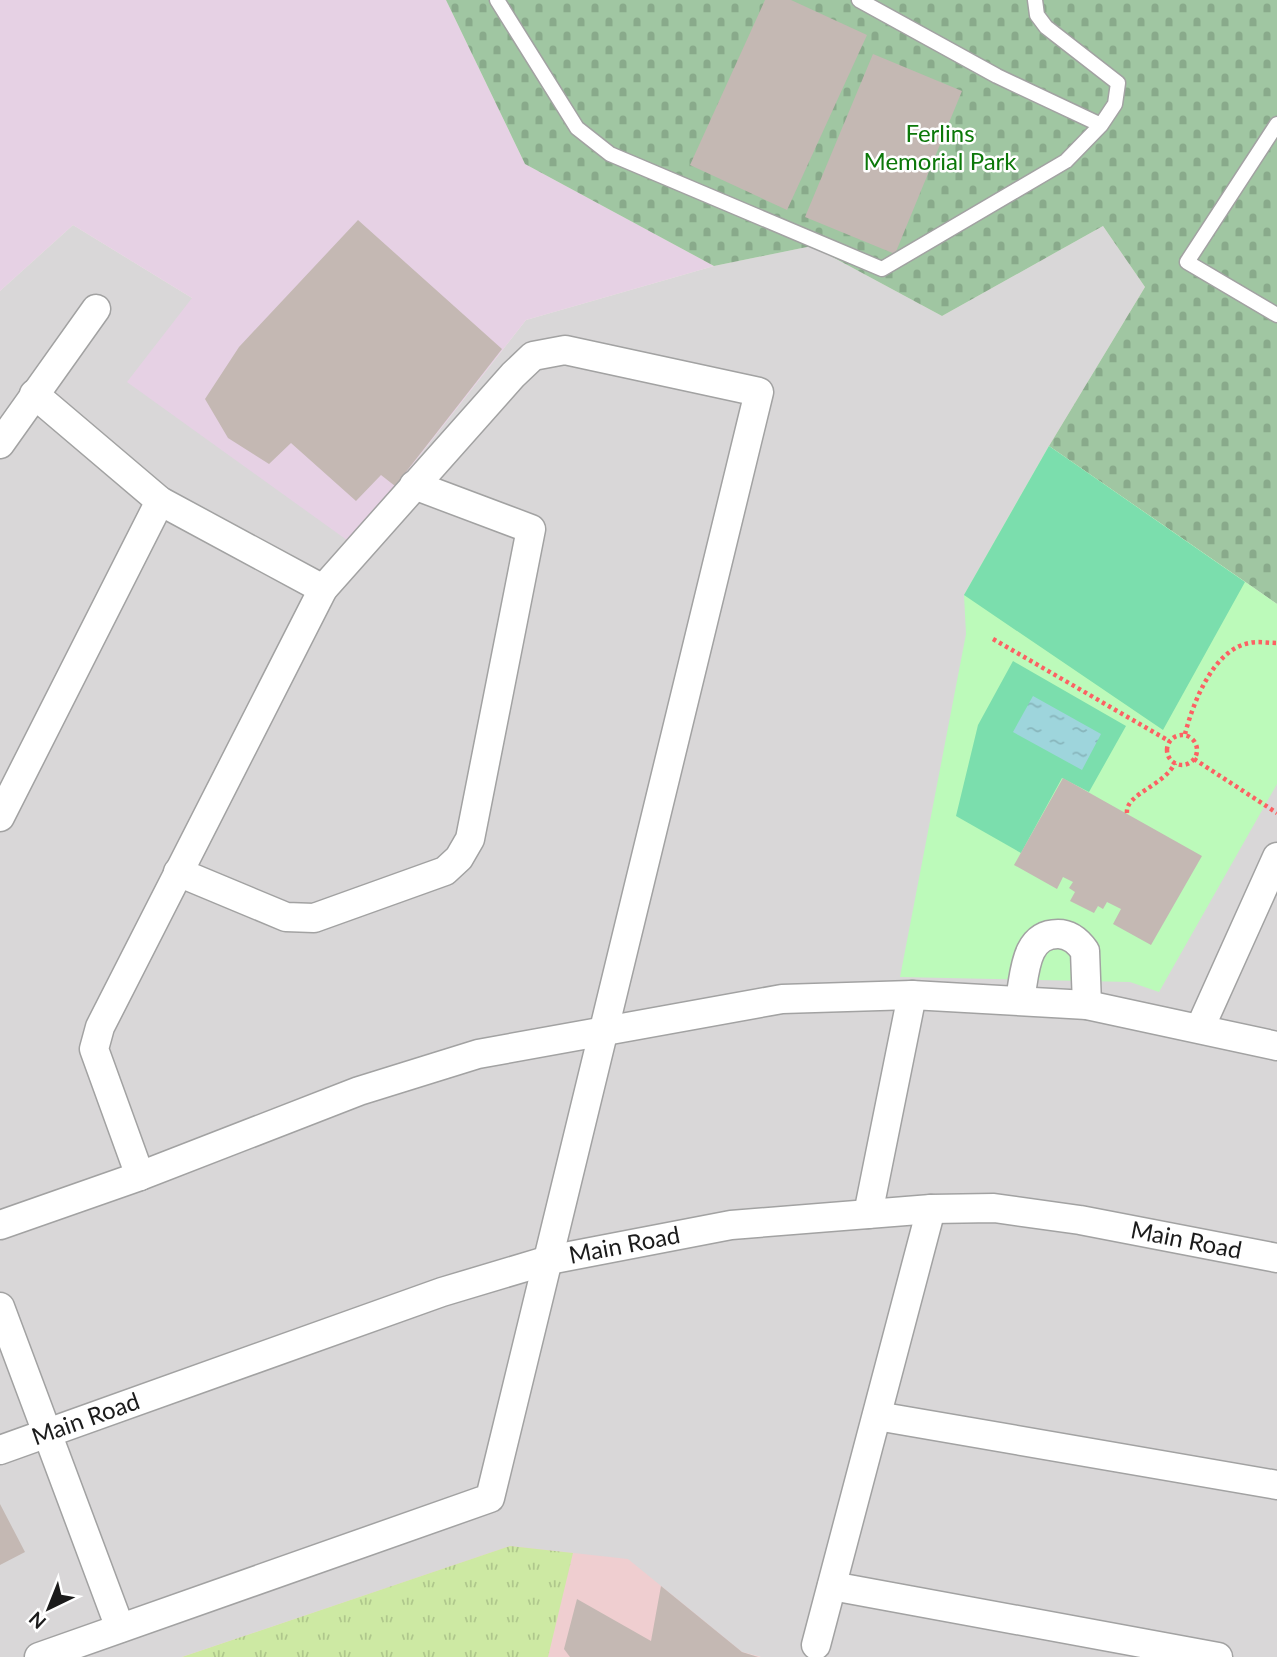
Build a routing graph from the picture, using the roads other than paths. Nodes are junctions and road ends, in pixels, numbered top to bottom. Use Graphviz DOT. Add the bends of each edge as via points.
graph roads {
  1 [pos="497,0"];
  2 [pos="859,0"];
  3 [pos="1035,0"];
  4 [pos="1277,124"];
  5 [pos="1101,125"];
  6 [pos="96,309"];
  7 [pos="1277,315"];
  8 [pos="34,394"];
  9 [pos="0,444"];
  10 [pos="414,485"];
  11 [pos="160,501"];
  12 [pos="323,589"];
  13 [pos="0,817"];
  14 [pos="1277,857"];
  15 [pos="178,872"];
  16 [pos="912,995"];
  17 [pos="1020,999"];
  18 [pos="1087,1005"];
  19 [pos="1200,1028"];
  20 [pos="604,1029"];
  21 [pos="1277,1046"];
  22 [pos="141,1176"];
  23 [pos="931,1209"];
  24 [pos="868,1214"];
  25 [pos="0,1225"];
  26 [pos="1277,1258"];
  27 [pos="549,1260"];
  28 [pos="0,1307"];
  29 [pos="877,1416"];
  30 [pos="46,1434"];
  31 [pos="0,1450"];
  32 [pos="1277,1485"];
  33 [pos="832,1587"];
  34 [pos="120,1628"];
  35 [pos="816,1645"];
  36 [pos="39,1657"];
  37 [pos="1218,1657"];
  1 -- 5 [label="lane" via="577,128 610,154 882,269 1066,161"];
  2 -- 5 [label="lane" via="997,76"];
  3 -- 5 [label="lane" via="1037,15 1046,27 1118,83 1115,104"];
  4 -- 7 [label="lane" via="1187,262"];
  6 -- 8 [label="street"];
  8 -- 9 [label="street"];
  8 -- 11 [label="street"];
  10 -- 12 [label="street"];
  10 -- 15 [label="street" via="531,530 470,839 460,858 444,871 314,918 286,917"];
  10 -- 20 [label="street" via="533,356 565,350 759,392"];
  11 -- 12 [label="street"];
  11 -- 13 [label="street"];
  12 -- 15 [label="street"];
  14 -- 19 [label="street"];
  15 -- 22 [label="street" via="100,1027 94,1049"];
  16 -- 17 [label="street"];
  16 -- 20 [label="street" via="782,999"];
  16 -- 24 [label="street"];
  17 -- 18 [label="street"];
  17 -- 18 [label="street" via="1030,950 1044,936 1063,934 1085,951"];
  18 -- 19 [label="street"];
  19 -- 21 [label="street"];
  20 -- 22 [label="street" via="478,1054 359,1091"];
  20 -- 27 [label="street"];
  22 -- 25 [label="street"];
  23 -- 24 [label="street, Main Road"];
  23 -- 26 [label="street, Main Road" via="994,1208 1080,1220"];
  23 -- 29 [label="street"];
  24 -- 27 [label="street, Main Road" via="731,1225"];
  27 -- 30 [label="street, Main Road" via="442,1292"];
  27 -- 34 [label="street" via="490,1498"];
  28 -- 30 [label="street"];
  29 -- 32 [label="street"];
  29 -- 33 [label="street"];
  30 -- 31 [label="street, Main Road"];
  30 -- 34 [label="street"];
  33 -- 35 [label="street"];
  33 -- 37 [label="street"];
  34 -- 36 [label="street"];
}
